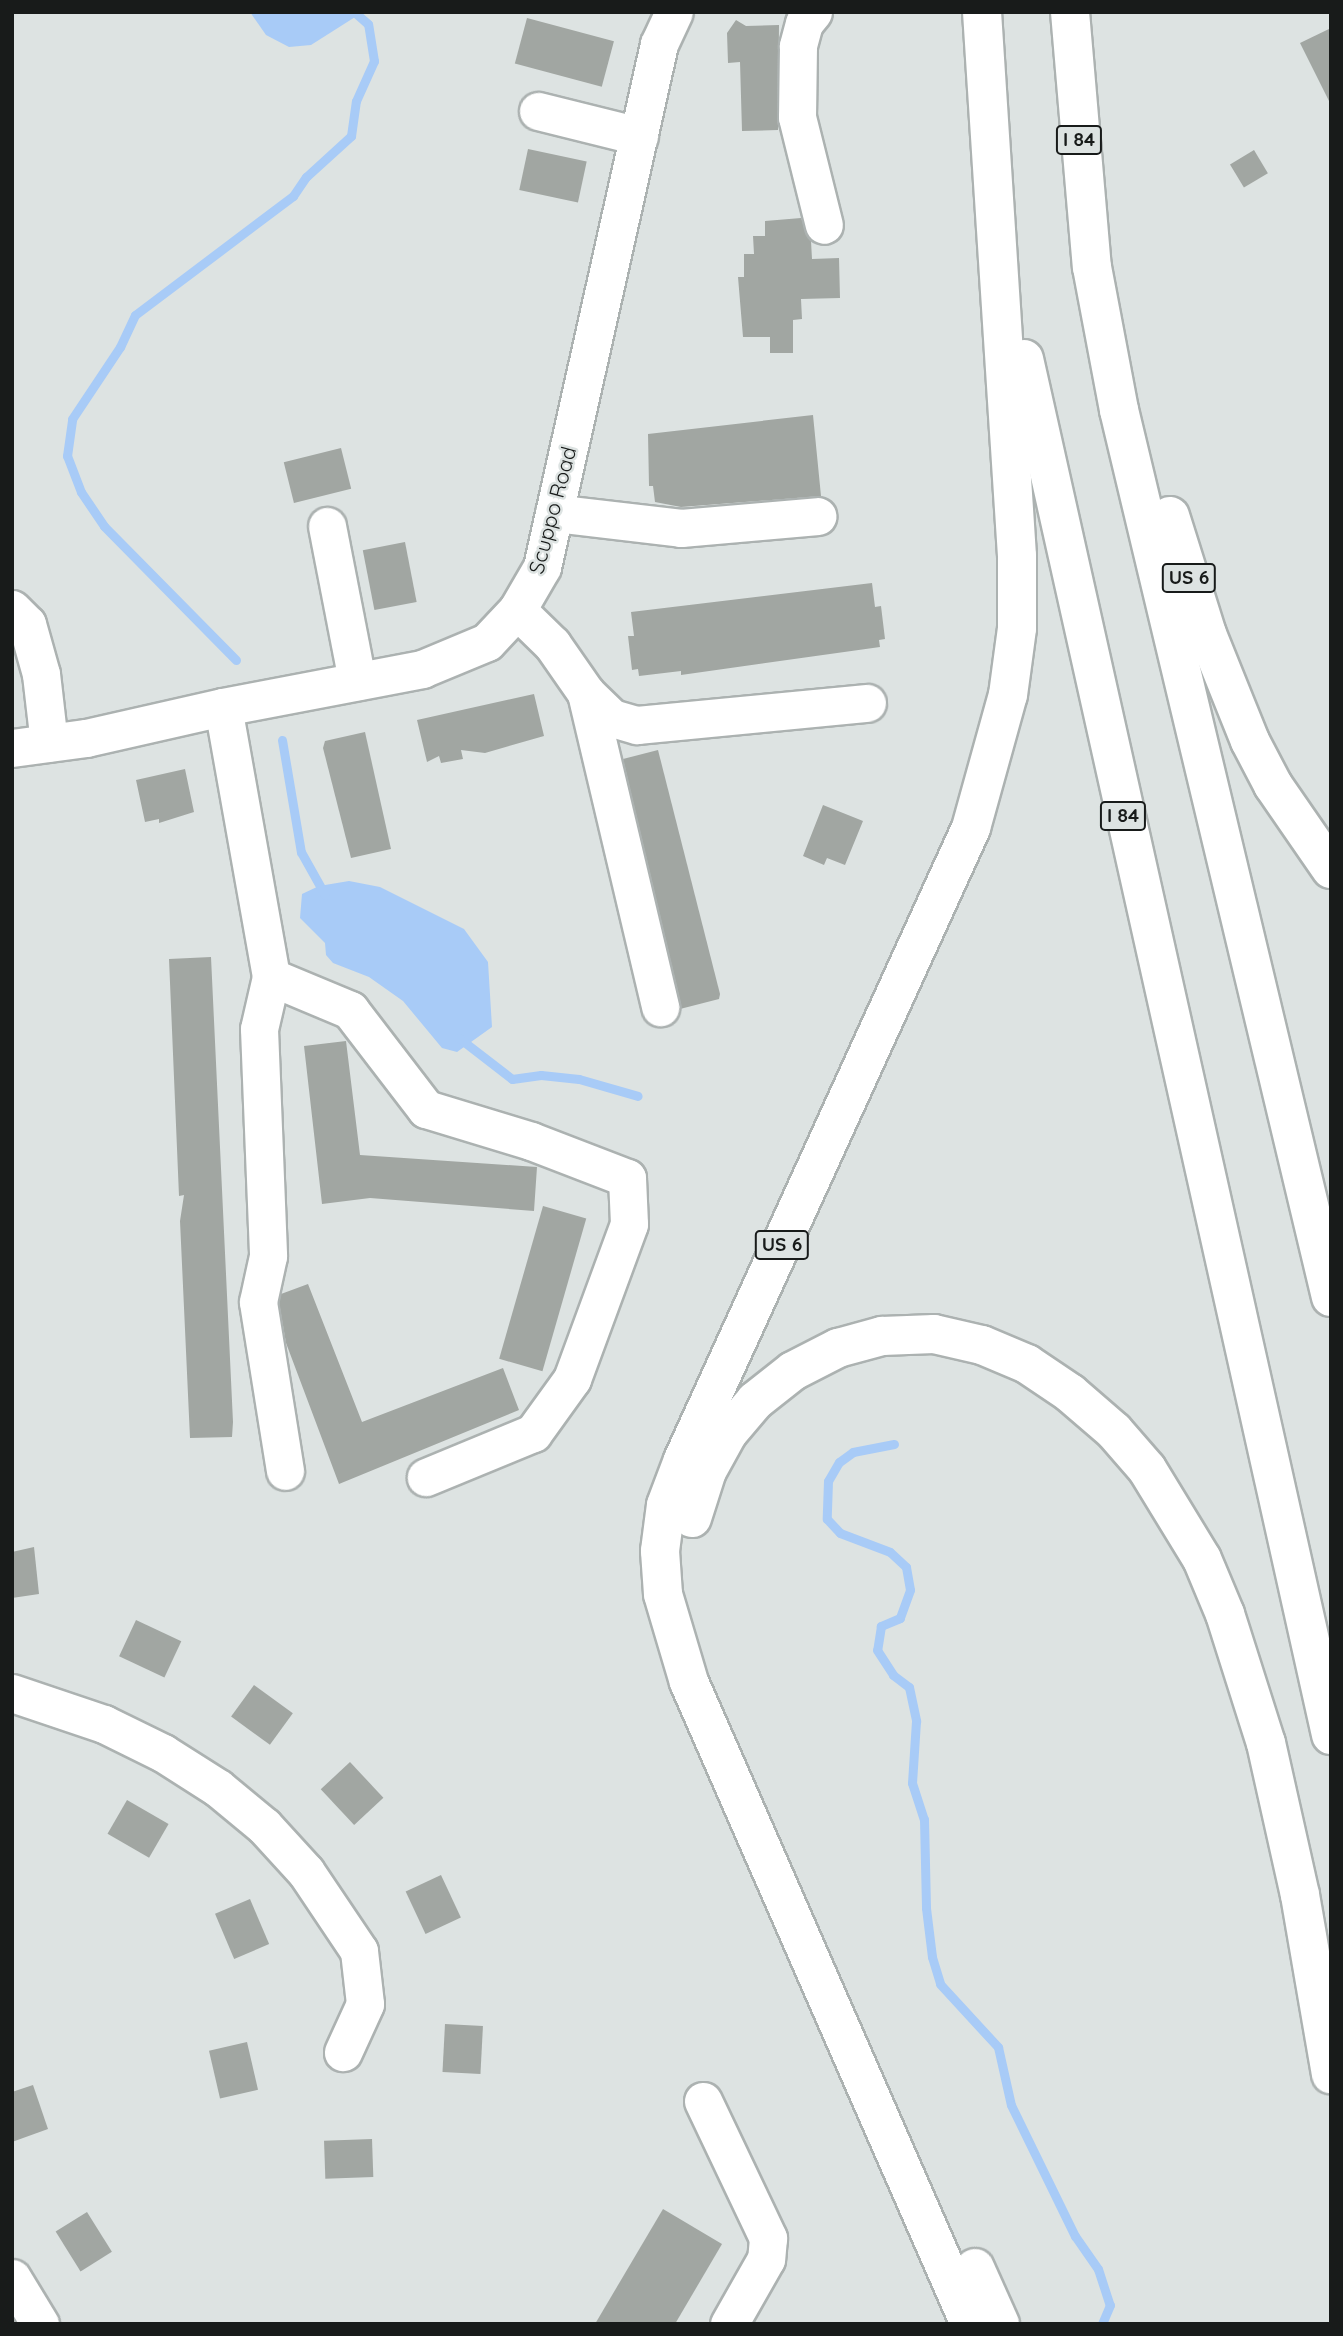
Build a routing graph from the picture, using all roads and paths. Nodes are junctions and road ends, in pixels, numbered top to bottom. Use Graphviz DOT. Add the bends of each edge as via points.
graph roads {
  1 [pos="674,12"];
  2 [pos="813,12"];
  3 [pos="982,12"];
  4 [pos="1070,12"];
  5 [pos="538,111"];
  6 [pos="987,126"];
  7 [pos="639,136"];
  8 [pos="824,225"];
  9 [pos="1092,267"];
  10 [pos="554,513"];
  11 [pos="817,516"];
  12 [pos="327,526"];
  13 [pos="12,609"];
  14 [pos="517,610"];
  15 [pos="358,681"];
  16 [pos="586,693"];
  17 [pos="867,703"];
  18 [pos="223,706"];
  19 [pos="49,743"];
  20 [pos="12,748"];
  21 [pos="1331,869"];
  22 [pos="271,977"];
  23 [pos="660,1007"];
  24 [pos="1331,1297"];
  25 [pos="285,1471"];
  26 [pos="426,1477"];
  27 [pos="12,1693"];
  28 [pos="1331,1735"];
  29 [pos="343,2052"];
  30 [pos="1331,2074"];
  31 [pos="703,2101"];
  32 [pos="12,2278"];
  33 [pos="32,2321"];
  34 [pos="729,2324"];
  35 [pos="970,2324"];
  36 [pos="999,2324"];
  1 -- 7 [label="street, Scuppo Road" via="659,44"];
  2 -- 8 [label="street" via="804,23 798,46 797,117"];
  3 -- 6 [label="highway, I 84"];
  4 -- 9 [label="highway, I 84"];
  5 -- 7 [label="street"];
  6 -- 28 [label="highway, I 84" via="1007,279 1044,456"];
  6 -- 35 [label="highway, US 6" via="1017,556 1015,641 992,766 945,893 682,1460 666,1505 660,1551 663,1594 689,1682"];
  7 -- 10 [label="street, Scuppo Road"];
  9 -- 21 [label="highway, US 6" via="1207,634 1230,693 1273,785"];
  9 -- 24 [label="highway, I 84" via="1119,410"];
  10 -- 11 [label="street" via="681,528"];
  10 -- 14 [label="street, Scuppo Road" via="542,568"];
  12 -- 15 [label="street"];
  13 -- 19 [label="street" via="27,624 41,674"];
  14 -- 15 [label="street, Scuppo Road" via="487,642 422,669"];
  14 -- 16 [label="street" via="552,644"];
  15 -- 18 [label="street, Scuppo Road"];
  16 -- 17 [label="street" via="612,718 637,725"];
  16 -- 23 [label="street"];
  18 -- 19 [label="street, Scuppo Road"];
  18 -- 22 [label="street"];
  19 -- 20 [label="street, Scuppo Road"];
  22 -- 25 [label="street" via="258,1029 268,1256 258,1302"];
  22 -- 26 [label="street" via="350,1010 426,1109 531,1141 627,1178 629,1224 572,1379 533,1433"];
  27 -- 29 [label="street" via="104,1724 163,1753 218,1788 264,1826 306,1872 359,1951 365,2004"];
  30 -- 36 [label="highway" via="1300,1895 1248,1678 1202,1559 1147,1469 1114,1431 1070,1393 1027,1364 982,1345 934,1334 882,1336 838,1348 793,1371 746,1411 707,1471 692,1511 689,1591 713,1672"];
  31 -- 34 [label="street" via="768,2238 766,2259"];
  32 -- 33 [label="street"];
}
